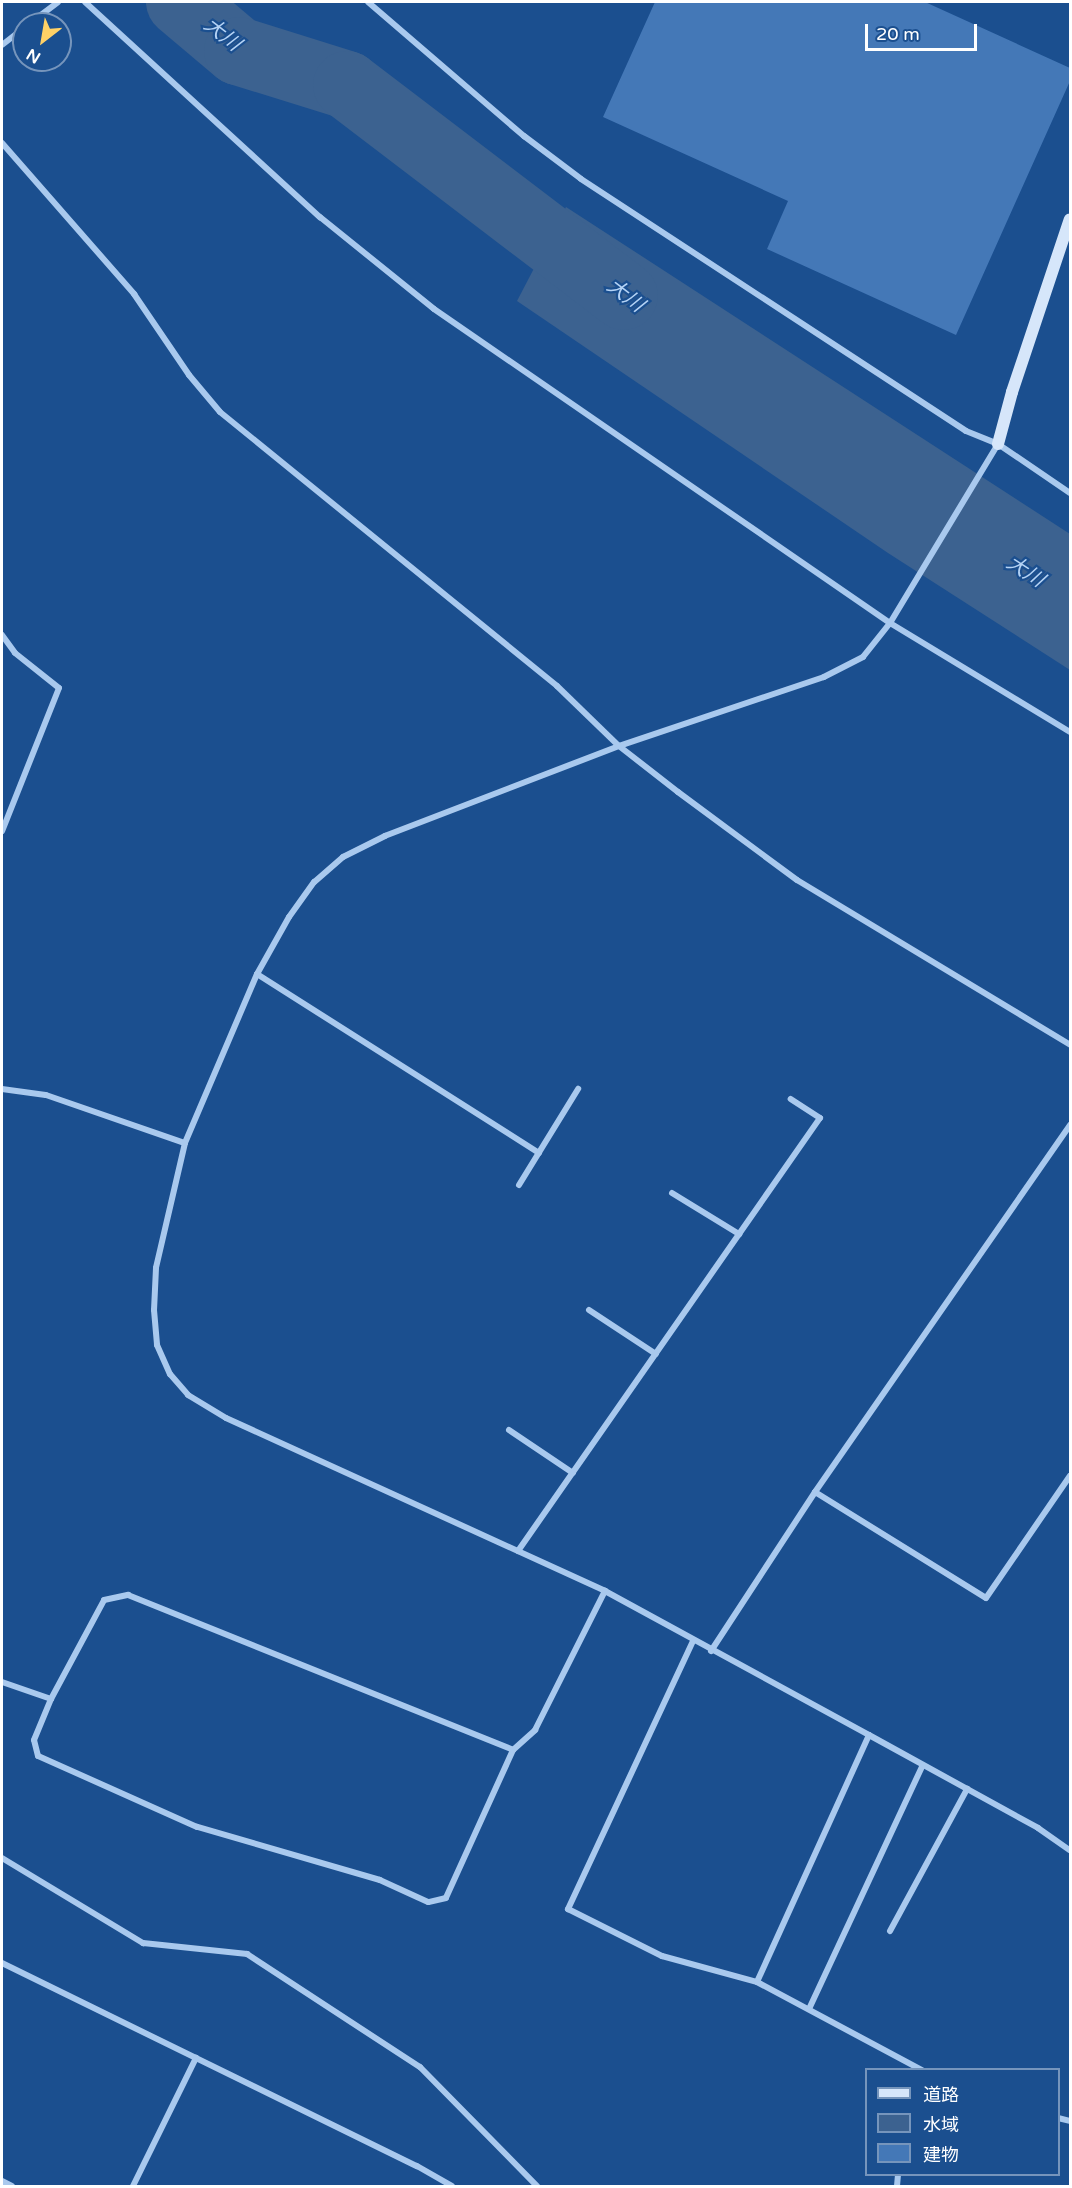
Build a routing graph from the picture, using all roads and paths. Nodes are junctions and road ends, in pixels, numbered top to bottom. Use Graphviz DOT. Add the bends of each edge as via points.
graph roads {
  1 [pos="58,2"];
  2 [pos="85,2"];
  3 [pos="368,2"];
  4 [pos="45,12"];
  5 [pos="2,143"];
  6 [pos="1071,219"];
  7 [pos="998,444"];
  8 [pos="1071,493"];
  9 [pos="890,623"];
  10 [pos="2,635"];
  11 [pos="1071,732"];
  12 [pos="619,746"];
  13 [pos="2,831"];
  14 [pos="257,974"];
  15 [pos="1071,1045"];
  16 [pos="2,1089"];
  17 [pos="578,1089"];
  18 [pos="790,1099"];
  19 [pos="1071,1125"];
  20 [pos="185,1143"];
  21 [pos="539,1152"];
  22 [pos="519,1185"];
  23 [pos="672,1193"];
  24 [pos="739,1234"];
  25 [pos="589,1310"];
  26 [pos="656,1354"];
  27 [pos="509,1431"];
  28 [pos="573,1473"];
  29 [pos="1071,1476"];
  30 [pos="815,1492"];
  31 [pos="518,1551"];
  32 [pos="605,1591"];
  33 [pos="693,1641"];
  34 [pos="711,1651"];
  35 [pos="2,1682"];
  36 [pos="51,1699"];
  37 [pos="869,1735"];
  38 [pos="513,1750"];
  39 [pos="923,1765"];
  40 [pos="966,1789"];
  41 [pos="1071,1850"];
  42 [pos="2,1858"];
  43 [pos="890,1931"];
  44 [pos="2,1963"];
  45 [pos="756,1982"];
  46 [pos="808,2009"];
  47 [pos="196,2058"];
  48 [pos="918,2068"];
  49 [pos="2,2181"];
  50 [pos="12,2187"];
  51 [pos="133,2187"];
  52 [pos="452,2187"];
  53 [pos="537,2187"];
  1 -- 4 [label="street"];
  2 -- 9 [label="street" via="321,217 434,309"];
  3 -- 7 [label="street" via="524,136 581,179 966,431"];
  5 -- 12 [label="street" via="134,294 189,375 220,412 557,686"];
  6 -- 7 [label="street"];
  7 -- 8 [label="street"];
  7 -- 9 [label="street"];
  9 -- 11 [label="street"];
  9 -- 12 [label="street" via="863,657 824,677"];
  10 -- 13 [label="street" via="15,653 59,688"];
  12 -- 14 [label="street" via="385,836 344,857 314,882 288,917"];
  12 -- 15 [label="street" via="797,880"];
  14 -- 20 [label="street"];
  14 -- 21 [label="street"];
  16 -- 20 [label="street" via="46,1095"];
  17 -- 21 [label="street"];
  18 -- 24 [label="street" via="820,1118"];
  19 -- 30 [label="street"];
  20 -- 31 [label="street" via="156,1268 157,1345 170,1374 188,1395 226,1418"];
  21 -- 22 [label="street"];
  23 -- 24 [label="street"];
  24 -- 26 [label="street"];
  25 -- 26 [label="street"];
  26 -- 28 [label="street"];
  27 -- 28 [label="street"];
  28 -- 31 [label="street"];
  29 -- 30 [label="street" via="986,1598"];
  30 -- 34 [label="street"];
  31 -- 32 [label="street"];
  32 -- 33 [label="street"];
  32 -- 38 [label="street" via="535,1730"];
  33 -- 34 [label="street"];
  33 -- 45 [label="street" via="568,1908 662,1956"];
  34 -- 37 [label="street"];
  35 -- 36 [label="street"];
  36 -- 38 [label="street" via="104,1600 128,1594"];
  36 -- 38 [label="street" via="34,1740 38,1756 197,1827 380,1880 428,1902 446,1898"];
  37 -- 39 [label="street"];
  37 -- 45 [label="street"];
  39 -- 40 [label="street"];
  39 -- 46 [label="street"];
  40 -- 41 [label="street"];
  40 -- 43 [label="street"];
  42 -- 53 [label="street" via="143,1942 247,1954 420,2067"];
  44 -- 47 [label="street"];
  45 -- 46 [label="street"];
  46 -- 48 [label="street"];
  47 -- 51 [label="street"];
  47 -- 52 [label="street" via="417,2166"];
  49 -- 50 [label="street"];
}
